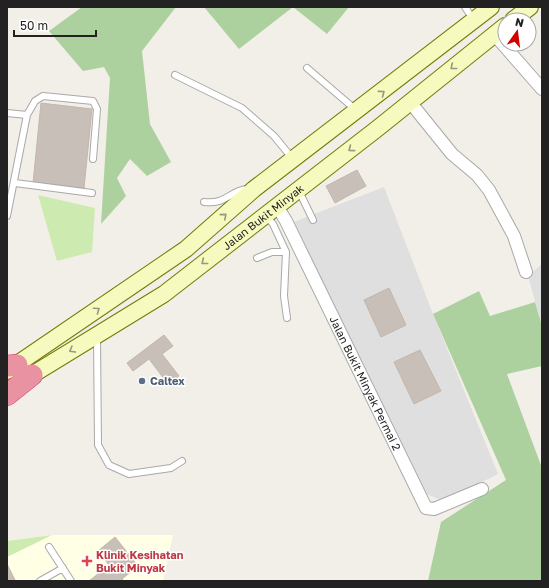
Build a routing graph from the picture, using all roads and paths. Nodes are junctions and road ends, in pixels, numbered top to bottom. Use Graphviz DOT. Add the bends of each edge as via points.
graph roads {
  1 [pos="477,13"];
  2 [pos="497,30"];
  3 [pos="497,32"];
  4 [pos="454,36"];
  5 [pos="515,52"];
  6 [pos="471,53"];
  7 [pos="307,68"];
  8 [pos="175,74"];
  9 [pos="542,89"];
  10 [pos="410,102"];
  11 [pos="357,111"];
  12 [pos="7,113"];
  13 [pos="27,115"];
  14 [pos="93,160"];
  15 [pos="293,160"];
  16 [pos="14,183"];
  17 [pos="254,189"];
  18 [pos="298,189"];
  19 [pos="92,193"];
  20 [pos="9,196"];
  21 [pos="204,202"];
  22 [pos="271,210"];
  23 [pos="7,216"];
  24 [pos="313,220"];
  25 [pos="286,252"];
  26 [pos="257,258"];
  27 [pos="526,272"];
  28 [pos="287,318"];
  29 [pos="97,336"];
  30 [pos="16,369"];
  31 [pos="7,388"];
  32 [pos="7,395"];
  33 [pos="182,461"];
  34 [pos="482,489"];
  35 [pos="49,547"];
  36 [pos="63,568"];
  37 [pos="40,581"];
  38 [pos="71,581"];
  1 -- 2 [label="main road" via="478,26 485,32"];
  1 -- 4 [label="main road, Jalan Bukit Minyak"];
  3 -- 6 [label="main road, Jalan Bukit Minyak"];
  4 -- 6 [label="main road" via="467,40 472,46"];
  11 -- 4 [label="main road, Jalan Bukit Minyak, one-way"];
  5 -- 9 [label="street"];
  6 -- 10 [label="main road, Jalan Bukit Minyak, one-way"];
  7 -- 11 [label="lane"];
  8 -- 15 [label="lane" via="242,108 274,136"];
  10 -- 18 [label="main road, Jalan Bukit Minyak, one-way"];
  10 -- 27 [label="street" via="452,154 477,175 489,190 514,236"];
  11 -- 15 [label="main road, Jalan Bukit Minyak"];
  12 -- 13 [label="lane"];
  13 -- 14 [label="lane" via="35,101 43,96 93,101 97,109"];
  13 -- 16 [label="lane"];
  15 -- 17 [label="main road, Jalan Bukit Minyak"];
  16 -- 19 [label="lane"];
  16 -- 20 [label="lane"];
  17 -- 21 [label="lane" via="242,189 224,201"];
  30 -- 17 [label="main road, Jalan Bukit Minyak, one-way" via="186,249"];
  18 -- 22 [label="main road, Jalan Bukit Minyak"];
  18 -- 24 [label="lane"];
  20 -- 23 [label="lane"];
  22 -- 25 [label="lane" via="273,224"];
  22 -- 29 [label="main road, Jalan Bukit Minyak, one-way" via="164,294"];
  22 -- 34 [label="street, Jalan Bukit Minyak Permai 2" via="286,220 426,508 434,508"];
  25 -- 26 [label="lane" via="272,252"];
  25 -- 28 [label="lane" via="284,296"];
  29 -- 30 [label="main road, Jalan Bukit Minyak, one-way"];
  29 -- 33 [label="lane" via="98,445 109,465 129,474 171,468"];
  30 -- 31 [label="main road, Jalan Bukit Minyak"];
  30 -- 32 [label="highway"];
  35 -- 36 [label="lane"];
  36 -- 37 [label="lane"];
  36 -- 38 [label="lane"];
}
